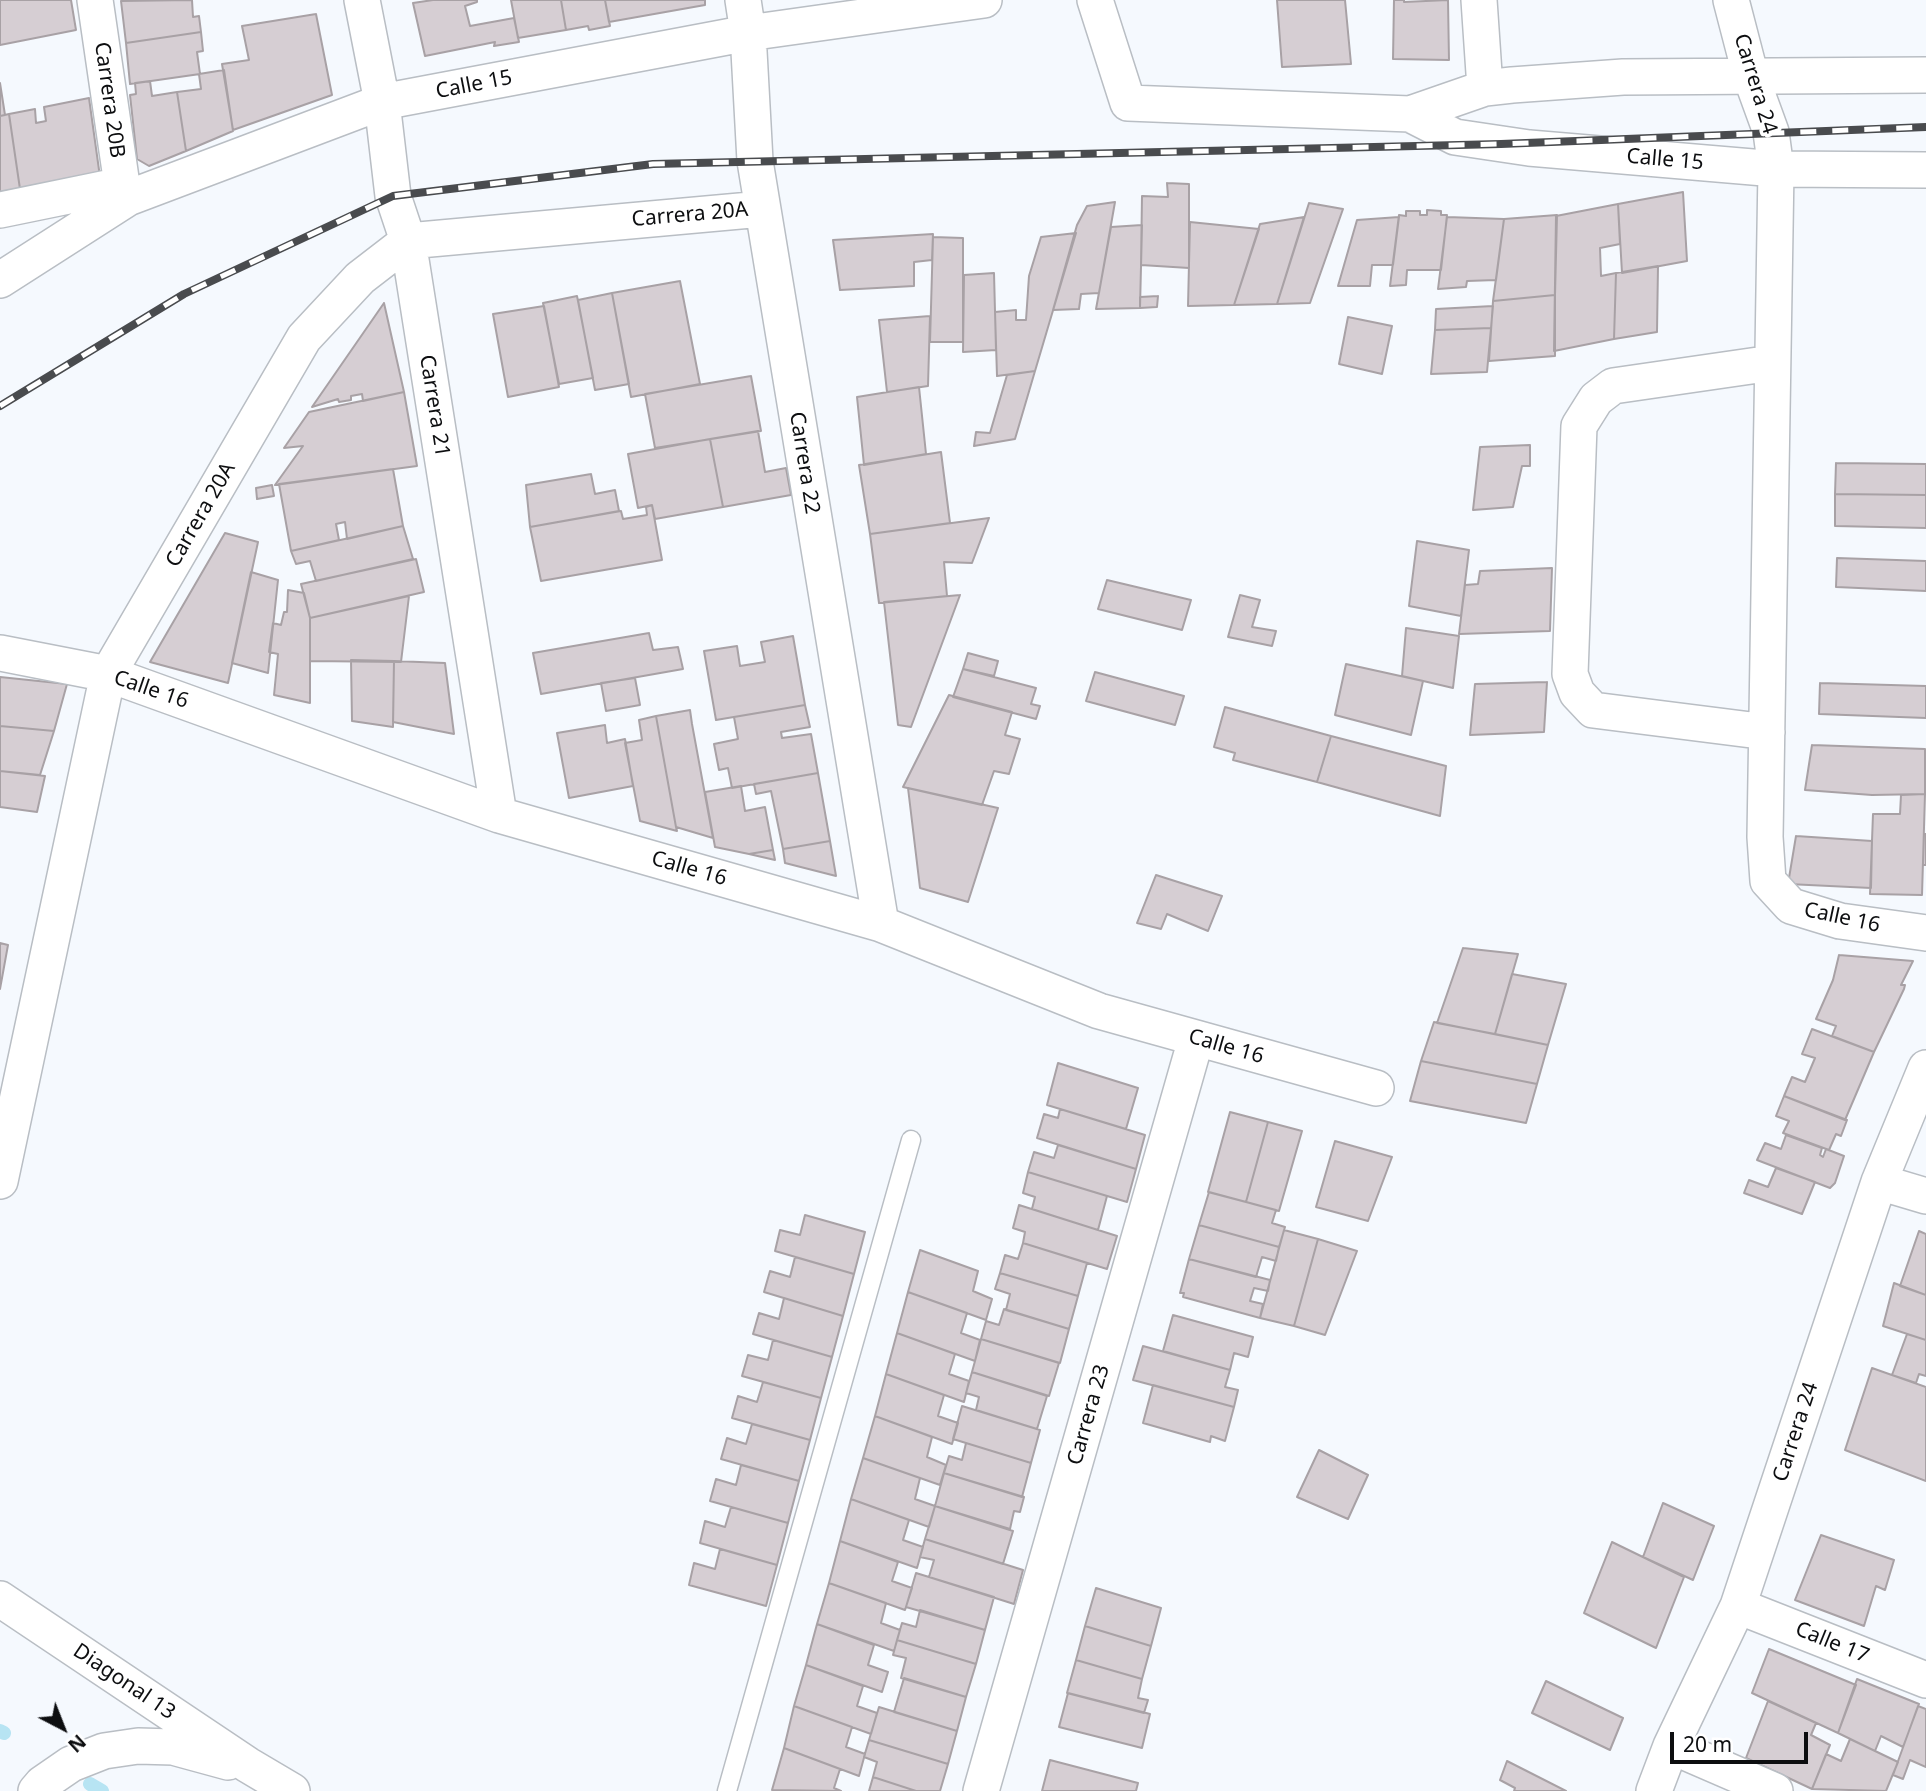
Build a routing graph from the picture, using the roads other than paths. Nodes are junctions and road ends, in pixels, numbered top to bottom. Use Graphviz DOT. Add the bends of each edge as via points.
graph roads {
  1 [pos="95,0"];
  2 [pos="362,0"];
  3 [pos="984,0"];
  4 [pos="1096,0"];
  5 [pos="1479,0"];
  6 [pos="1731,0"];
  7 [pos="745,17"];
  8 [pos="1926,75"];
  9 [pos="1751,77"];
  10 [pos="1485,88"];
  11 [pos="382,103"];
  12 [pos="1410,114"];
  13 [pos="1776,169"];
  14 [pos="1926,170"];
  15 [pos="125,191"];
  16 [pos="762,209"];
  17 [pos="0,210"];
  18 [pos="408,242"];
  19 [pos="0,280"];
  20 [pos="1772,363"];
  21 [pos="0,653"];
  22 [pos="108,674"];
  23 [pos="1767,732"];
  24 [pos="499,815"];
  25 [pos="1768,881"];
  26 [pos="881,924"];
  27 [pos="1926,933"];
  28 [pos="1196,1039"];
  29 [pos="1926,1068"];
  30 [pos="1376,1088"];
  31 [pos="911,1140"];
  32 [pos="0,1181"];
  33 [pos="1878,1182"];
  34 [pos="1926,1196"];
  35 [pos="0,1599"];
  36 [pos="1738,1605"];
  37 [pos="1926,1680"];
  38 [pos="1671,1746"];
  39 [pos="248,1765"];
  40 [pos="36,1791"];
  41 [pos="292,1791"];
  42 [pos="727,1791"];
  43 [pos="981,1791"];
  44 [pos="1654,1791"];
  45 [pos="1775,1791"];
  1 -- 15 [label="street, Carrera 20B"];
  2 -- 11 [label="street, Carrera 21"];
  3 -- 7 [label="street, Calle 15"];
  4 -- 12 [label="street, Calle 15" via="1128,103"];
  5 -- 10 [label="street"];
  6 -- 9 [label="street, Carrera 24"];
  7 -- 11 [label="street, Calle 15"];
  7 -- 16 [label="street, Carrera 22"];
  8 -- 9 [label="street, Calle 15"];
  9 -- 10 [label="street, Calle 15" via="1623,77"];
  9 -- 13 [label="street, Carrera 24" via="1771,132"];
  10 -- 12 [label="street, Calle 15"];
  11 -- 15 [label="street, Calle 15"];
  11 -- 18 [label="street, Carrera 21" via="393,196"];
  12 -- 13 [label="street, Calle 15" via="1455,137 1501,144"];
  13 -- 14 [label="street, Calle 15"];
  13 -- 20 [label="street, Carrera 24"];
  15 -- 17 [label="street"];
  15 -- 19 [label="street, Calle 15"];
  16 -- 18 [label="street, Carrera 20A"];
  16 -- 26 [label="street, Carrera 22"];
  18 -- 22 [label="street, Carrera 20A" via="360,278 304,338"];
  18 -- 24 [label="street, Carrera 21"];
  20 -- 23 [label="street, Carrera 24"];
  20 -- 23 [label="street" via="1614,386 1596,399 1579,426 1570,674 1577,693 1594,710"];
  21 -- 22 [label="street, Calle 16"];
  22 -- 24 [label="street, Calle 16"];
  22 -- 32 [label="street, Carrera 20A"];
  23 -- 25 [label="street, Carrera 24"];
  24 -- 26 [label="street, Calle 16"];
  25 -- 27 [label="street, Calle 16" via="1791,906 1840,921"];
  26 -- 28 [label="street, Calle 16" via="1099,1010"];
  28 -- 30 [label="street, Calle 16"];
  28 -- 43 [label="street, Carrera 23"];
  29 -- 33 [label="street, Carrera 24"];
  31 -- 42 [label="lane"];
  33 -- 34 [label="street"];
  33 -- 36 [label="street, Carrera 24"];
  35 -- 39 [label="street, Diagonal 13"];
  36 -- 37 [label="street, Calle 17"];
  36 -- 38 [label="street, Carrera 24"];
  38 -- 44 [label="street, Carrera 24"];
  38 -- 45 [label="street"];
  39 -- 40 [label="street, Diagonal 13" via="173,1747 138,1745 104,1751 71,1764"];
  39 -- 41 [label="street, Diagonal 13"];
}
